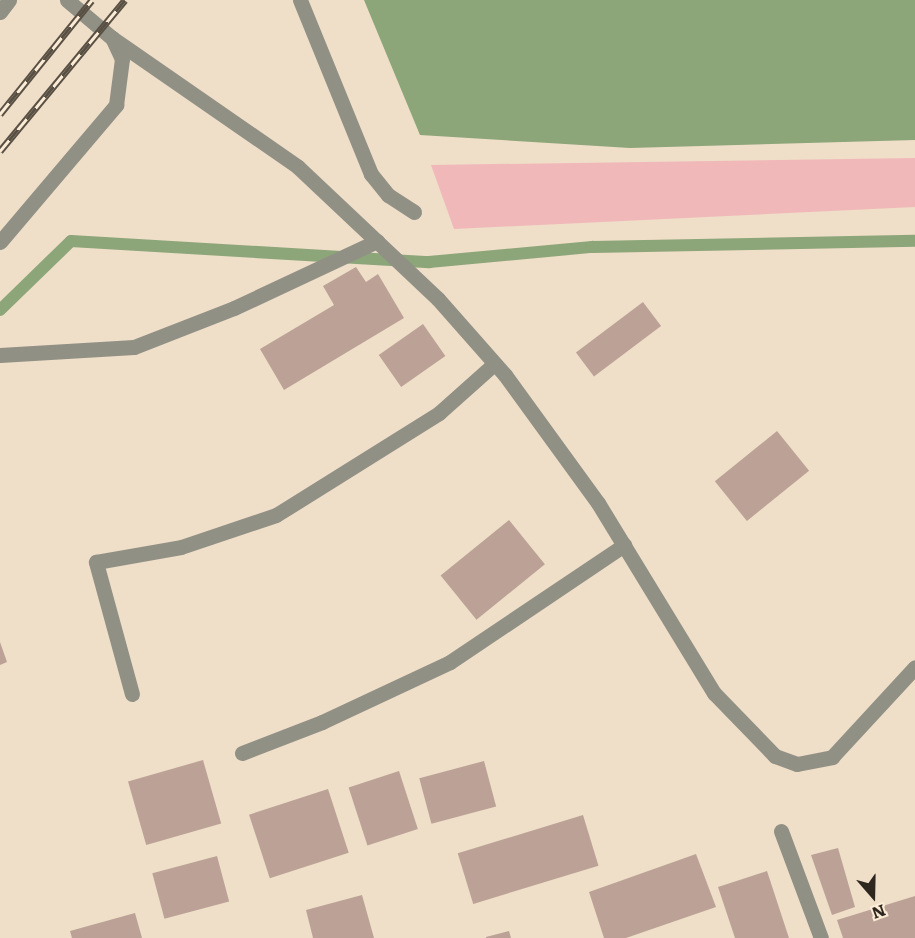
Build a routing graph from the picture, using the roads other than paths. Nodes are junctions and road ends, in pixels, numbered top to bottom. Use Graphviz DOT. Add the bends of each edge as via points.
graph roads {
  1 [pos="9,0"];
  2 [pos="67,0"];
  3 [pos="300,0"];
  4 [pos="0,12"];
  5 [pos="112,38"];
  6 [pos="414,212"];
  7 [pos="377,241"];
  8 [pos="0,242"];
  9 [pos="0,355"];
  10 [pos="494,364"];
  11 [pos="624,545"];
  12 [pos="915,668"];
  13 [pos="132,694"];
  14 [pos="242,753"];
  15 [pos="781,831"];
  16 [pos="821,938"];
  1 -- 4 [label="street"];
  2 -- 5 [label="street"];
  3 -- 6 [label="street" via="371,174 388,195"];
  5 -- 7 [label="street" via="298,167"];
  5 -- 8 [label="street" via="122,59 116,105"];
  7 -- 9 [label="street" via="234,308 134,347"];
  7 -- 10 [label="street" via="438,299"];
  10 -- 11 [label="street" via="598,503"];
  10 -- 13 [label="street" via="439,413 276,515 181,548 96,562"];
  11 -- 12 [label="street" via="714,693 775,756 797,764 832,757"];
  11 -- 14 [label="street" via="450,662 322,722"];
  15 -- 16 [label="street"];
}
